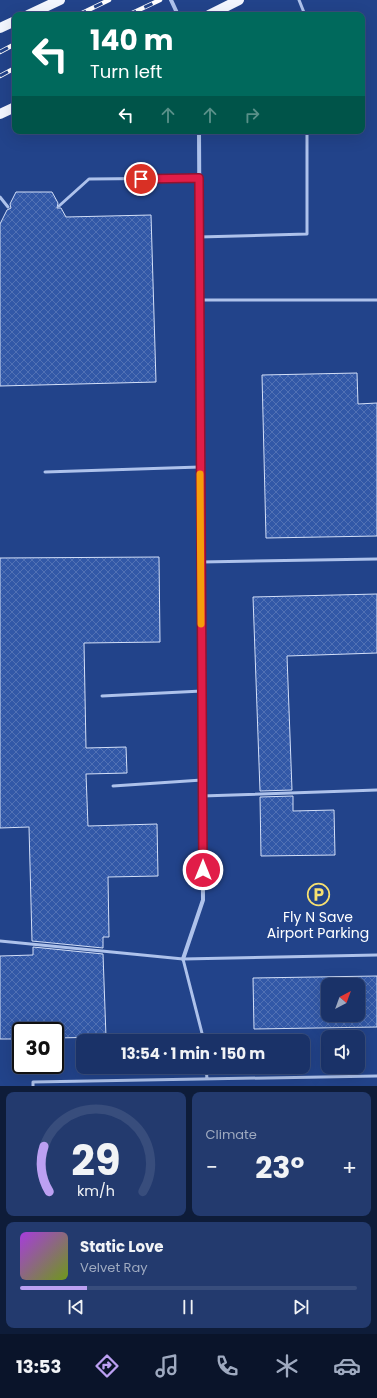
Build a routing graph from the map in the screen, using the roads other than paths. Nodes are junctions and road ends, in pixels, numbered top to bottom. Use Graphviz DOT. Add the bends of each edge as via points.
graph roads {
  1 [pos="60,0"];
  2 [pos="171,0"];
  3 [pos="239,0"];
  4 [pos="299,0"];
  5 [pos="34,12"];
  6 [pos="177,12"];
  7 [pos="215,12"];
  8 [pos="305,12"];
  9 [pos="12,22"];
  10 [pos="0,28"];
  11 [pos="12,108"];
  12 [pos="0,114"];
  13 [pos="199,134"];
  14 [pos="306,134"];
  15 [pos="199,178"];
  16 [pos="0,197"];
  17 [pos="60,206"];
  18 [pos="8,207"];
  19 [pos="199,237"];
  20 [pos="200,300"];
  21 [pos="377,300"];
  22 [pos="200,467"];
  23 [pos="45,472"];
  24 [pos="377,560"];
  25 [pos="201,562"];
  26 [pos="202,691"];
  27 [pos="102,696"];
  28 [pos="202,780"];
  29 [pos="113,786"];
  30 [pos="377,790"];
  31 [pos="202,796"];
  32 [pos="0,941"];
  33 [pos="377,955"];
  34 [pos="183,959"];
  35 [pos="202,1034"];
  36 [pos="207,1074"];
  37 [pos="377,1076"];
  38 [pos="207,1079"];
  39 [pos="33,1086"];
  1 -- 5 [label="main road"];
  2 -- 6 [label="street"];
  3 -- 7 [label="main road"];
  4 -- 8 [label="lane"];
  9 -- 10 [label="main road"];
  11 -- 12 [label="main road"];
  13 -- 15 [label="street"];
  14 -- 19 [label="lane" via="308,234"];
  15 -- 17 [label="lane" via="89,179"];
  15 -- 19 [label="street"];
  16 -- 18 [label="lane"];
  19 -- 20 [label="street"];
  20 -- 21 [label="lane"];
  20 -- 22 [label="street"];
  22 -- 23 [label="lane"];
  22 -- 25 [label="street"];
  24 -- 25 [label="lane"];
  25 -- 26 [label="street"];
  26 -- 27 [label="lane"];
  26 -- 28 [label="street"];
  28 -- 29 [label="lane"];
  28 -- 31 [label="street"];
  30 -- 31 [label="lane"];
  31 -- 34 [label="street" via="203,900"];
  32 -- 34 [label="lane"];
  33 -- 34 [label="lane"];
  34 -- 35 [label="lane"];
  36 -- 38 [label="lane"];
  37 -- 38 [label="lane"];
  38 -- 39 [label="lane" via="33,1082"];
}
